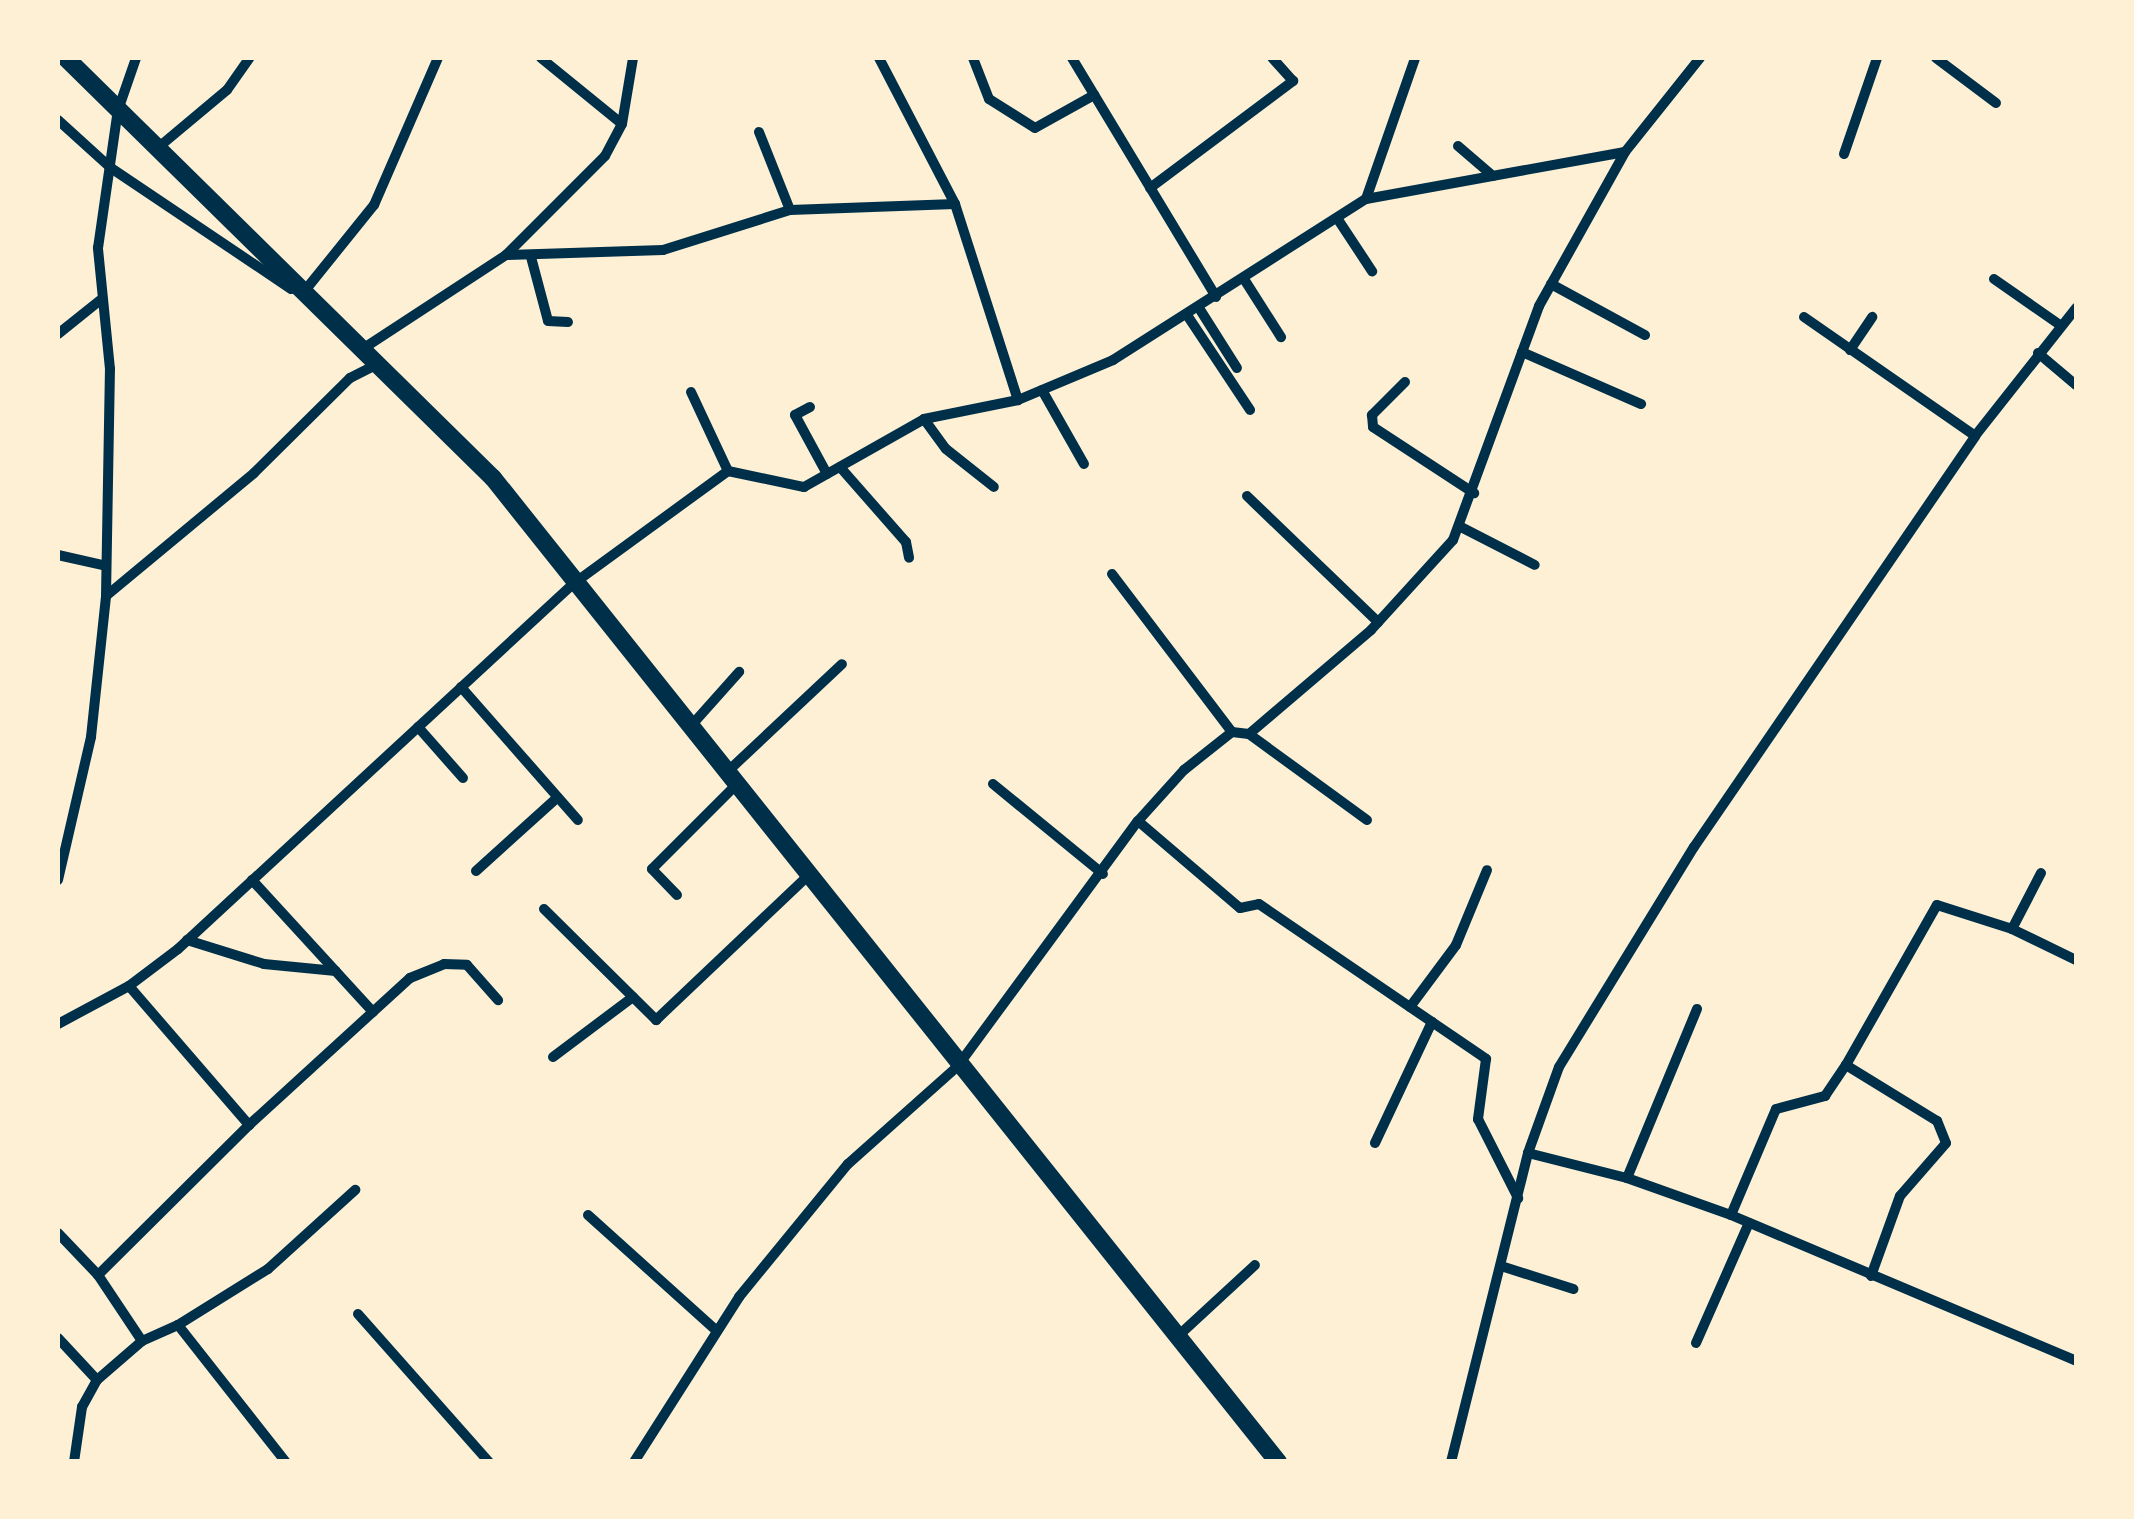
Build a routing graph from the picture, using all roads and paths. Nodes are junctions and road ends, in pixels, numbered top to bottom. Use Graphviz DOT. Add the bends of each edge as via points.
graph roads {
  1 [pos="66,58"];
  2 [pos="136,58"];
  3 [pos="249,58"];
  4 [pos="438,58"];
  5 [pos="542,58"];
  6 [pos="632,58"];
  7 [pos="879,58"];
  8 [pos="973,58"];
  9 [pos="1072,58"];
  10 [pos="1272,58"];
  11 [pos="1415,58"];
  12 [pos="1700,58"];
  13 [pos="1877,58"];
  14 [pos="1936,58"];
  15 [pos="1094,95"];
  16 [pos="1996,104"];
  17 [pos="118,110"];
  18 [pos="58,120"];
  19 [pos="622,124"];
  20 [pos="759,132"];
  21 [pos="160,146"];
  22 [pos="1458,146"];
  23 [pos="1624,152"];
  24 [pos="1844,154"];
  25 [pos="111,168"];
  26 [pos="1493,176"];
  27 [pos="1150,188"];
  28 [pos="1366,199"];
  29 [pos="955,204"];
  30 [pos="790,210"];
  31 [pos="1337,218"];
  32 [pos="506,255"];
  33 [pos="531,257"];
  34 [pos="1372,271"];
  35 [pos="1244,279"];
  36 [pos="1994,280"];
  37 [pos="1550,284"];
  38 [pos="306,288"];
  39 [pos="1216,298"];
  40 [pos="99,301"];
  41 [pos="1200,308"];
  42 [pos="2076,308"];
  43 [pos="1187,316"];
  44 [pos="1872,317"];
  45 [pos="1804,318"];
  46 [pos="568,322"];
  47 [pos="2060,325"];
  48 [pos="344,329"];
  49 [pos="58,334"];
  50 [pos="1645,335"];
  51 [pos="1282,337"];
  52 [pos="364,348"];
  53 [pos="1850,350"];
  54 [pos="1522,352"];
  55 [pos="2038,353"];
  56 [pos="380,363"];
  57 [pos="1237,368"];
  58 [pos="1405,382"];
  59 [pos="2076,385"];
  60 [pos="1042,390"];
  61 [pos="692,392"];
  62 [pos="1018,400"];
  63 [pos="1641,404"];
  64 [pos="810,407"];
  65 [pos="1250,410"];
  66 [pos="924,419"];
  67 [pos="1975,436"];
  68 [pos="1084,464"];
  69 [pos="840,466"];
  70 [pos="728,470"];
  71 [pos="827,474"];
  72 [pos="994,487"];
  73 [pos="1474,494"];
  74 [pos="1247,496"];
  75 [pos="1459,526"];
  76 [pos="58,555"];
  77 [pos="909,558"];
  78 [pos="102,565"];
  79 [pos="1535,565"];
  80 [pos="1112,574"];
  81 [pos="573,584"];
  82 [pos="106,596"];
  83 [pos="1378,622"];
  84 [pos="842,664"];
  85 [pos="739,672"];
  86 [pos="462,686"];
  87 [pos="418,727"];
  88 [pos="689,728"];
  89 [pos="1232,732"];
  90 [pos="1249,734"];
  91 [pos="463,778"];
  92 [pos="731,779"];
  93 [pos="993,784"];
  94 [pos="558,797"];
  95 [pos="578,820"];
  96 [pos="1366,820"];
  97 [pos="1138,821"];
  98 [pos="59,867"];
  99 [pos="476,870"];
  100 [pos="1487,870"];
  101 [pos="2041,873"];
  102 [pos="1104,874"];
  103 [pos="808,876"];
  104 [pos="58,880"];
  105 [pos="252,880"];
  106 [pos="677,894"];
  107 [pos="544,909"];
  108 [pos="2012,929"];
  109 [pos="188,940"];
  110 [pos="2076,960"];
  111 [pos="336,971"];
  112 [pos="129,986"];
  113 [pos="633,997"];
  114 [pos="498,1000"];
  115 [pos="1410,1007"];
  116 [pos="1697,1009"];
  117 [pos="373,1012"];
  118 [pos="1432,1022"];
  119 [pos="58,1024"];
  120 [pos="552,1057"];
  121 [pos="1846,1064"];
  122 [pos="957,1066"];
  123 [pos="249,1125"];
  124 [pos="1375,1143"];
  125 [pos="1528,1153"];
  126 [pos="1626,1178"];
  127 [pos="354,1190"];
  128 [pos="1518,1198"];
  129 [pos="588,1215"];
  130 [pos="1732,1215"];
  131 [pos="1749,1223"];
  132 [pos="58,1233"];
  133 [pos="1255,1265"];
  134 [pos="1501,1266"];
  135 [pos="98,1275"];
  136 [pos="1871,1276"];
  137 [pos="1573,1290"];
  138 [pos="358,1314"];
  139 [pos="178,1326"];
  140 [pos="718,1332"];
  141 [pos="1177,1337"];
  142 [pos="58,1338"];
  143 [pos="142,1341"];
  144 [pos="1696,1343"];
  145 [pos="2076,1361"];
  146 [pos="97,1380"];
  147 [pos="74,1462"];
  148 [pos="286,1462"];
  149 [pos="489,1462"];
  150 [pos="634,1462"];
  151 [pos="1278,1462"];
  152 [pos="1451,1462"];
  1 -- 17 [label="street"];
  2 -- 17 [label="street"];
  3 -- 21 [label="street" via="227,90"];
  4 -- 38 [label="street" via="374,205"];
  5 -- 19 [label="street"];
  6 -- 19 [label="street"];
  7 -- 29 [label="street"];
  8 -- 15 [label="street" via="989,99 1035,128"];
  9 -- 15 [label="street"];
  10 -- 27 [label="street" via="1293,82"];
  11 -- 28 [label="street"];
  12 -- 23 [label="street"];
  13 -- 24 [label="street"];
  14 -- 16 [label="street"];
  15 -- 27 [label="street"];
  17 -- 21 [label="street"];
  17 -- 25 [label="street"];
  18 -- 25 [label="street"];
  19 -- 32 [label="street" via="605,156"];
  20 -- 30 [label="street"];
  21 -- 38 [label="street"];
  22 -- 26 [label="street"];
  23 -- 26 [label="street"];
  23 -- 37 [label="street"];
  25 -- 40 [label="street" via="98,248"];
  25 -- 48 [label="street"];
  26 -- 28 [label="street"];
  27 -- 39 [label="street"];
  28 -- 31 [label="street"];
  29 -- 30 [label="street"];
  29 -- 62 [label="street"];
  30 -- 33 [label="street" via="663,250"];
  31 -- 34 [label="street"];
  31 -- 35 [label="street"];
  32 -- 33 [label="street"];
  32 -- 52 [label="street"];
  33 -- 46 [label="street" via="548,321"];
  35 -- 39 [label="street"];
  35 -- 51 [label="street"];
  36 -- 47 [label="street"];
  37 -- 50 [label="street"];
  37 -- 54 [label="street"];
  38 -- 48 [label="street"];
  39 -- 41 [label="street"];
  40 -- 49 [label="street"];
  40 -- 78 [label="street" via="110,369"];
  41 -- 43 [label="street"];
  41 -- 57 [label="street"];
  42 -- 47 [label="street"];
  43 -- 60 [label="street" via="1113,360"];
  43 -- 65 [label="street"];
  44 -- 53 [label="street"];
  45 -- 53 [label="street"];
  47 -- 55 [label="street"];
  48 -- 52 [label="street"];
  52 -- 56 [label="street"];
  53 -- 67 [label="street"];
  54 -- 63 [label="street"];
  54 -- 73 [label="street"];
  55 -- 59 [label="street"];
  55 -- 67 [label="street"];
  56 -- 81 [label="street" via="494,478"];
  56 -- 82 [label="street" via="350,378 254,473"];
  58 -- 73 [label="street" via="1372,415 1373,427"];
  60 -- 62 [label="street"];
  60 -- 68 [label="street"];
  61 -- 70 [label="street"];
  62 -- 66 [label="street"];
  64 -- 71 [label="street" via="796,415"];
  66 -- 69 [label="street"];
  66 -- 72 [label="street" via="946,449"];
  67 -- 125 [label="street" via="1694,847 1560,1067"];
  69 -- 71 [label="street"];
  69 -- 77 [label="street" via="906,542"];
  70 -- 71 [label="street" via="804,487"];
  70 -- 81 [label="street"];
  73 -- 75 [label="street"];
  74 -- 83 [label="street"];
  75 -- 79 [label="street"];
  75 -- 83 [label="street"];
  76 -- 78 [label="street"];
  78 -- 82 [label="street"];
  80 -- 89 [label="street"];
  81 -- 86 [label="street"];
  81 -- 88 [label="street"];
  82 -- 98 [label="street" via="91,737"];
  83 -- 90 [label="street"];
  84 -- 92 [label="street"];
  85 -- 88 [label="street"];
  86 -- 87 [label="street"];
  86 -- 94 [label="street"];
  87 -- 91 [label="street"];
  87 -- 105 [label="street"];
  88 -- 92 [label="street"];
  89 -- 90 [label="street"];
  89 -- 97 [label="street" via="1184,770"];
  90 -- 96 [label="street"];
  92 -- 103 [label="street"];
  92 -- 106 [label="street" via="652,869"];
  93 -- 102 [label="street"];
  94 -- 95 [label="street"];
  94 -- 99 [label="street"];
  97 -- 102 [label="street"];
  97 -- 115 [label="street" via="1240,908 1259,904"];
  98 -- 104 [label="street"];
  100 -- 115 [label="street" via="1456,945"];
  101 -- 108 [label="street"];
  102 -- 122 [label="street"];
  103 -- 113 [label="street" via="656,1020"];
  103 -- 122 [label="street"];
  105 -- 109 [label="street"];
  105 -- 111 [label="street"];
  107 -- 113 [label="street"];
  108 -- 110 [label="street"];
  108 -- 121 [label="street" via="1938,905"];
  109 -- 111 [label="street" via="264,964"];
  109 -- 112 [label="street"];
  111 -- 117 [label="street"];
  112 -- 119 [label="street"];
  112 -- 123 [label="street"];
  113 -- 120 [label="street"];
  114 -- 117 [label="street" via="467,965 444,964 410,978"];
  115 -- 118 [label="street"];
  116 -- 126 [label="street"];
  117 -- 123 [label="street"];
  118 -- 124 [label="street"];
  118 -- 128 [label="street" via="1486,1059 1478,1119"];
  121 -- 130 [label="street" via="1825,1096 1776,1109"];
  121 -- 136 [label="street" via="1937,1121 1946,1143 1900,1196"];
  122 -- 140 [label="street" via="848,1164"];
  122 -- 141 [label="street"];
  123 -- 135 [label="street"];
  125 -- 126 [label="street"];
  125 -- 128 [label="street"];
  126 -- 130 [label="street"];
  127 -- 139 [label="street" via="268,1269"];
  128 -- 134 [label="street"];
  129 -- 140 [label="street"];
  130 -- 131 [label="street"];
  131 -- 136 [label="street"];
  131 -- 144 [label="street"];
  132 -- 135 [label="street"];
  133 -- 141 [label="street"];
  134 -- 137 [label="street"];
  134 -- 152 [label="street"];
  135 -- 143 [label="street"];
  136 -- 145 [label="street"];
  138 -- 149 [label="street"];
  139 -- 143 [label="street"];
  139 -- 148 [label="street"];
  140 -- 150 [label="street"];
  141 -- 151 [label="street"];
  142 -- 146 [label="street"];
  143 -- 146 [label="street"];
  146 -- 147 [label="street" via="82,1407"];
}
